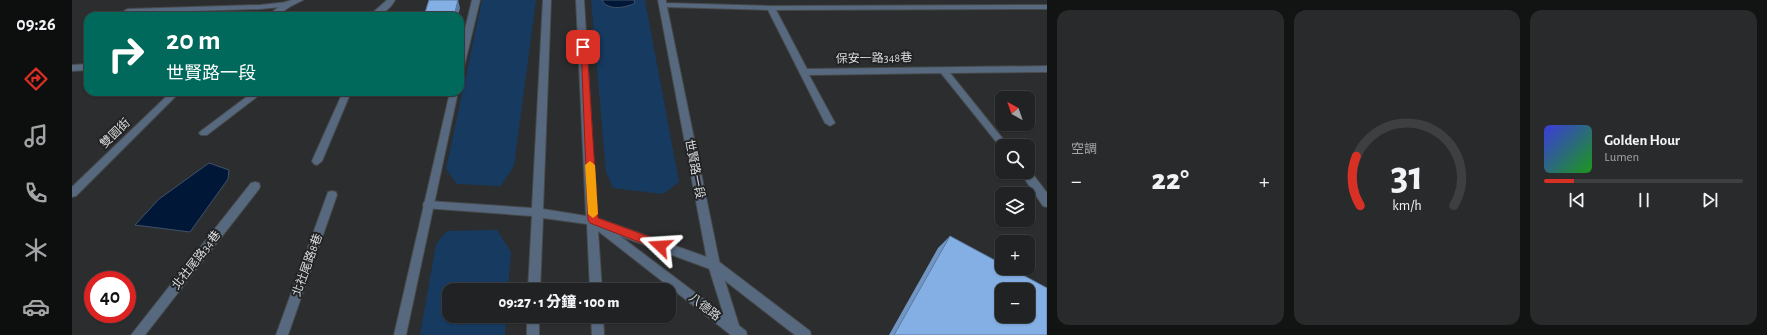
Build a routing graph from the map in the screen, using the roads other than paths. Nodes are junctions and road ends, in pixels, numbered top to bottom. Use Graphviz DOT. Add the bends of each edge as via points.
graph roads {
  1 [pos="299,0"];
  2 [pos="391,0"];
  3 [pos="476,0"];
  4 [pos="547,0"];
  5 [pos="580,0"];
  6 [pos="730,0"];
  7 [pos="662,3"];
  8 [pos="288,4"];
  9 [pos="747,7"];
  10 [pos="1047,7"];
  11 [pos="771,8"];
  12 [pos="128,11"];
  13 [pos="277,12"];
  14 [pos="378,12"];
  15 [pos="464,50"];
  16 [pos="72,68"];
  17 [pos="84,68"];
  18 [pos="1047,69"];
  19 [pos="943,70"];
  20 [pos="805,72"];
  21 [pos="172,96"];
  22 [pos="254,96"];
  23 [pos="344,96"];
  24 [pos="453,96"];
  25 [pos="830,123"];
  26 [pos="204,133"];
  27 [pos="998,139"];
  28 [pos="317,161"];
  29 [pos="1030,179"];
  30 [pos="255,186"];
  31 [pos="72,193"];
  32 [pos="332,195"];
  33 [pos="1047,203"];
  34 [pos="428,205"];
  35 [pos="537,212"];
  36 [pos="593,220"];
  37 [pos="714,266"];
  38 [pos="534,283"];
  39 [pos="596,283"];
  40 [pos="533,323"];
  41 [pos="597,323"];
  42 [pos="738,334"];
  43 [pos="137,335"];
  44 [pos="282,335"];
  45 [pos="400,335"];
  46 [pos="533,335"];
  47 [pos="598,335"];
  48 [pos="805,335"];
  1 -- 8 [label="street"];
  2 -- 14 [label="street"];
  3 -- 15 [label="street"];
  4 -- 35 [label="street"];
  5 -- 36 [label="street"];
  6 -- 9 [label="street"];
  7 -- 9 [label="street"];
  7 -- 37 [label="street, 世賢路一段"];
  8 -- 12 [label="street"];
  8 -- 13 [label="street"];
  9 -- 11 [label="street"];
  10 -- 11 [label="street"];
  11 -- 20 [label="street"];
  16 -- 17 [label="street"];
  18 -- 19 [label="street, 保安一路348巷"];
  19 -- 20 [label="street, 保安一路348巷"];
  19 -- 27 [label="street"];
  20 -- 25 [label="street"];
  21 -- 31 [label="street, 雙園街"];
  22 -- 26 [label="street"];
  23 -- 28 [label="street"];
  24 -- 34 [label="street"];
  29 -- 33 [label="street"];
  30 -- 43 [label="street, 北社尾路34巷"];
  32 -- 44 [label="street, 北社尾路8巷"];
  34 -- 35 [label="street"];
  34 -- 45 [label="street"];
  35 -- 36 [label="street"];
  35 -- 38 [label="street"];
  36 -- 37 [label="street"];
  36 -- 39 [label="street"];
  36 -- 42 [label="street, 八德路"];
  37 -- 42 [label="street, 世賢路一段"];
  37 -- 48 [label="street"];
  40 -- 46 [label="street"];
  41 -- 47 [label="street"];
}
